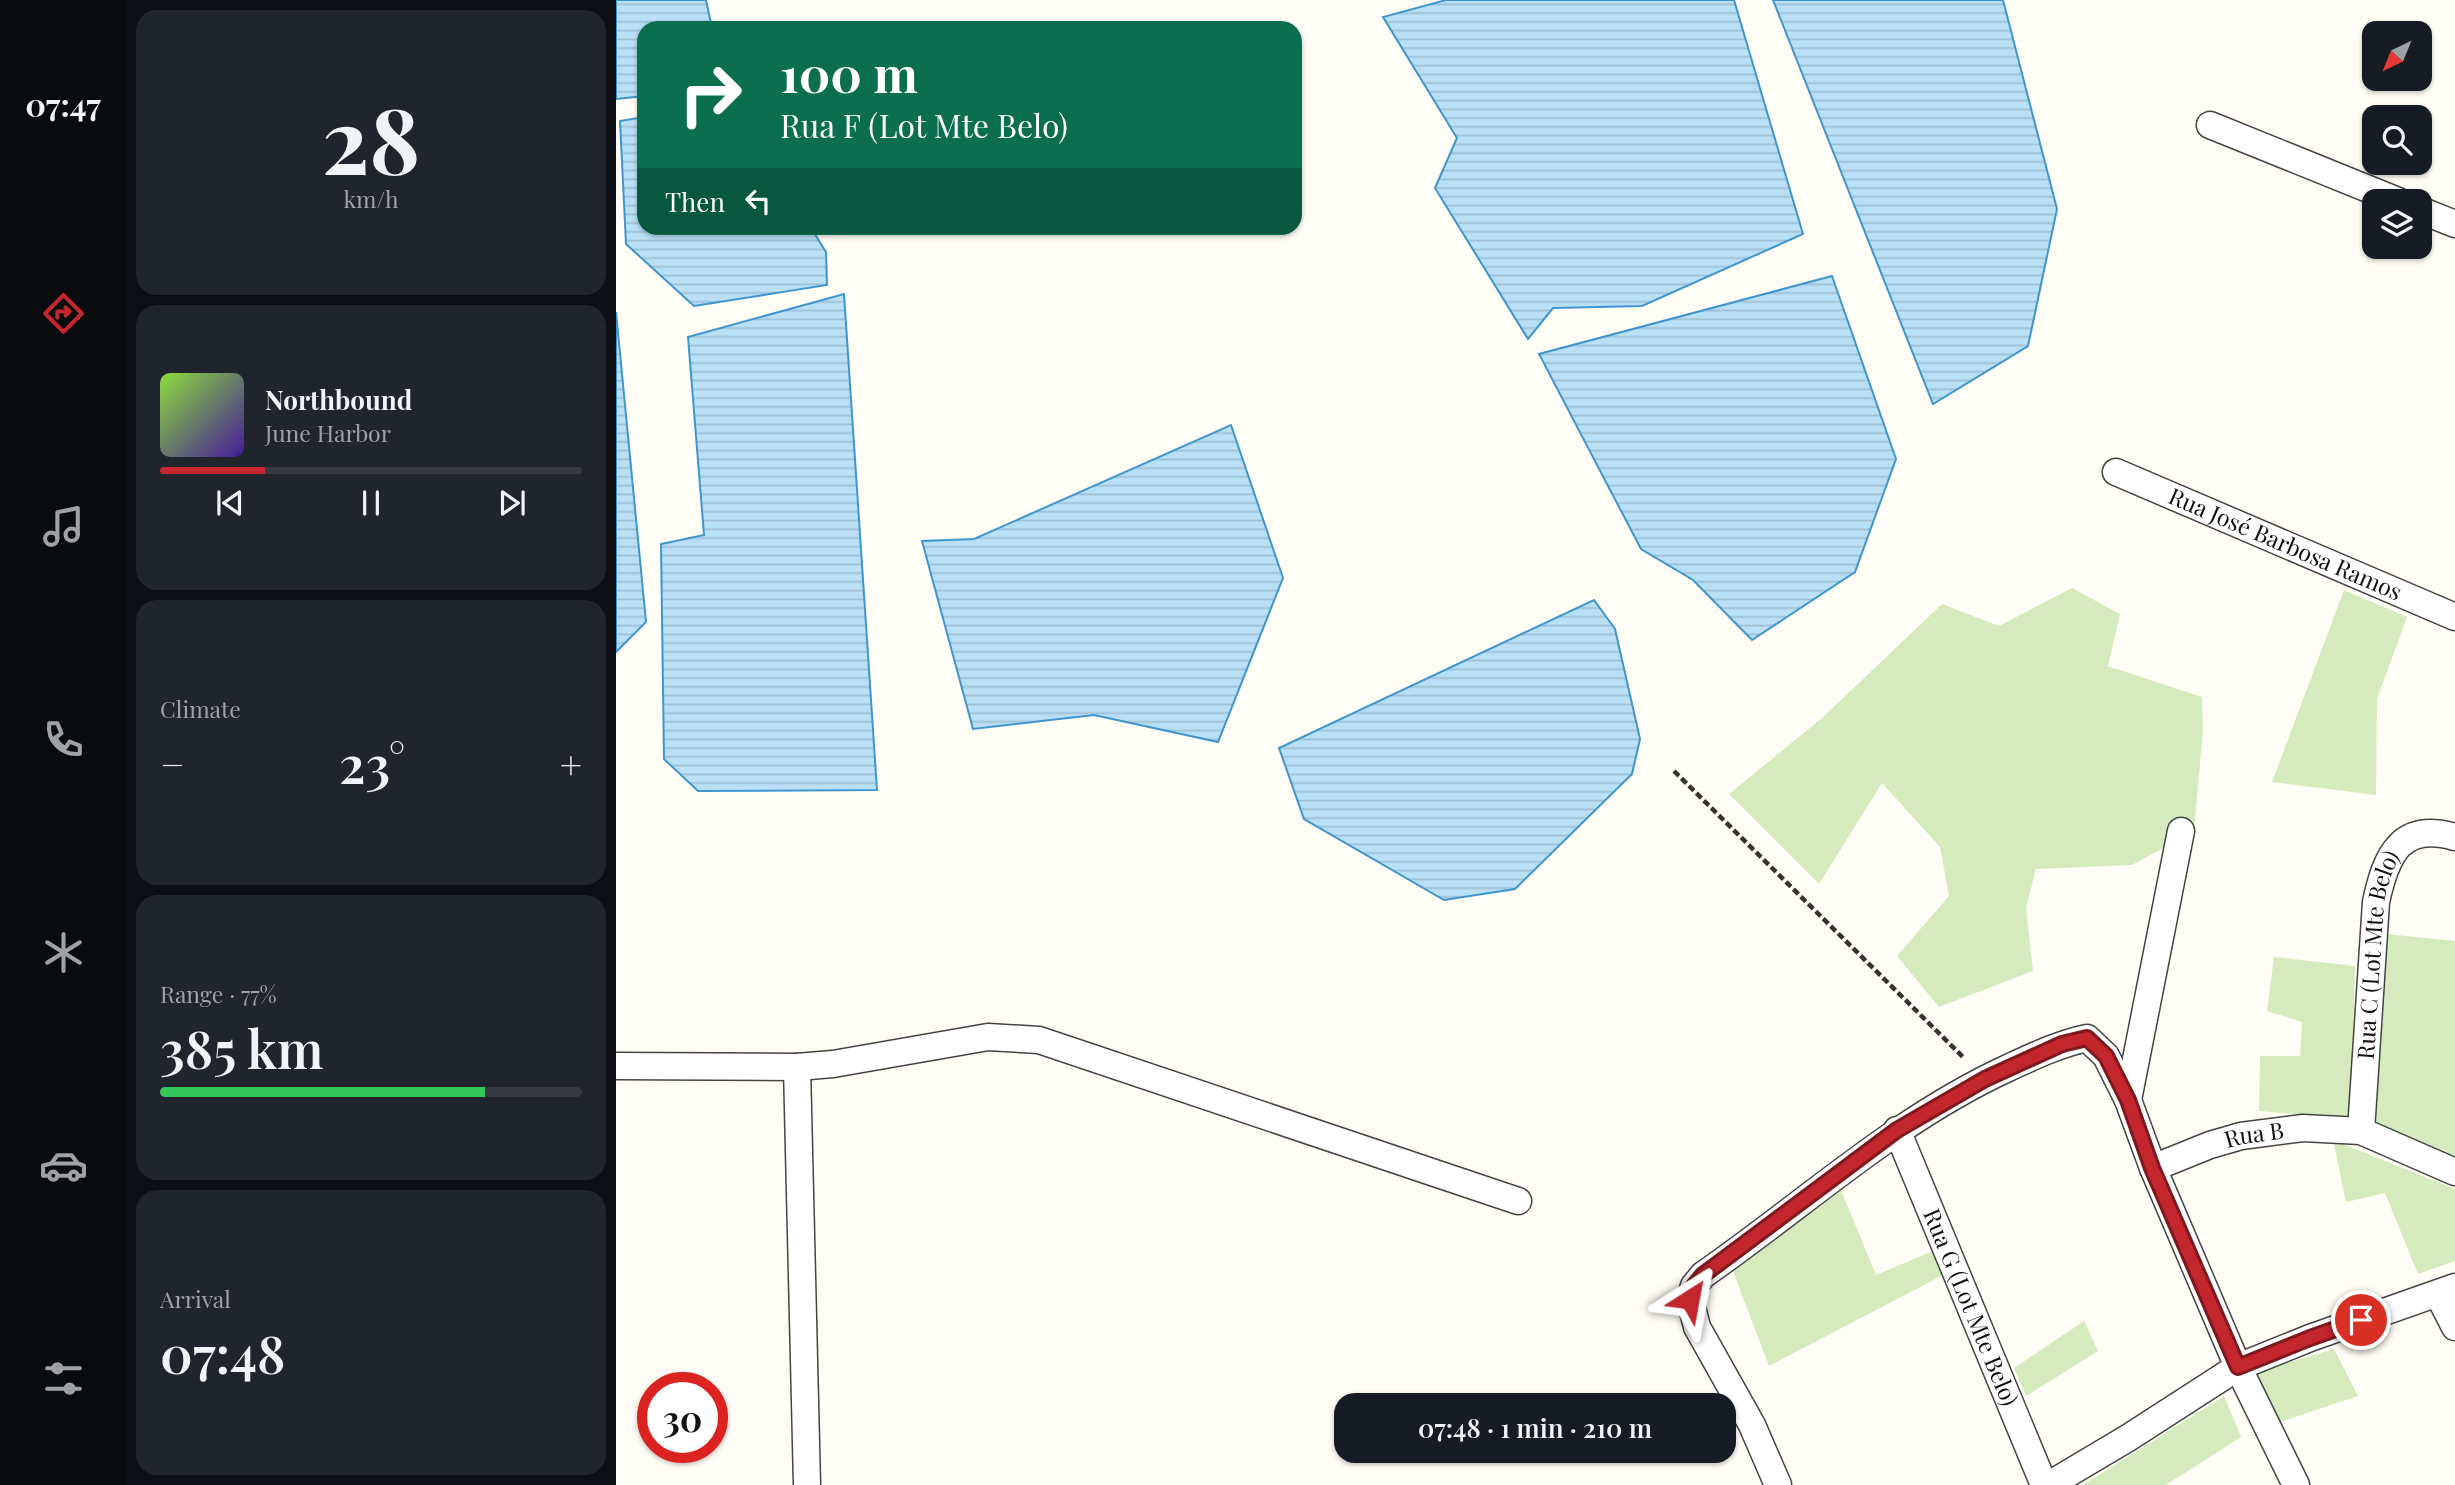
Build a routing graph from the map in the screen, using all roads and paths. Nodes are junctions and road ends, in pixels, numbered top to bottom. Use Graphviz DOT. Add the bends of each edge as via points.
graph roads {
  1 [pos="2210,125"];
  2 [pos="2368,189"];
  3 [pos="2432,215"];
  4 [pos="2455,224"];
  5 [pos="2116,472"];
  6 [pos="2455,617"];
  7 [pos="1674,771"];
  8 [pos="2181,831"];
  9 [pos="2455,836"];
  10 [pos="616,1066"];
  11 [pos="797,1067"];
  12 [pos="1985,1079"];
  13 [pos="2128,1100"];
  14 [pos="1897,1130"];
  15 [pos="2361,1130"];
  16 [pos="2152,1168"];
  17 [pos="2455,1172"];
  18 [pos="1518,1201"];
  19 [pos="2447,1291"];
  20 [pos="2455,1327"];
  21 [pos="2238,1367"];
  22 [pos="807,1485"];
  23 [pos="1778,1485"];
  24 [pos="2044,1485"];
  25 [pos="2049,1485"];
  26 [pos="2296,1485"];
  1 -- 2 [label="street"];
  3 -- 4 [label="street"];
  5 -- 6 [label="street, Rua José Barbosa Ramos"];
  7 -- 12 [label="path"];
  8 -- 13 [label="street"];
  9 -- 15 [label="street, Rua C (Lot Mte Belo)" via="2430,832 2409,837 2382,871"];
  10 -- 11 [label="street"];
  11 -- 18 [label="street" via="988,1037 1039,1040"];
  11 -- 22 [label="street"];
  12 -- 13 [label="street" via="2062,1044 2087,1038 2106,1056"];
  12 -- 14 [label="street"];
  13 -- 16 [label="street"];
  14 -- 23 [label="street" via="1694,1286 1690,1299 1698,1326 1752,1425"];
  14 -- 24 [label="street, Rua G (Lot Mte Belo)"];
  15 -- 16 [label="street, Rua B" via="2303,1128 2241,1136"];
  15 -- 17 [label="street"];
  16 -- 21 [label="street"];
  19 -- 20 [label="street"];
  19 -- 21 [label="street"];
  21 -- 25 [label="street"];
  21 -- 26 [label="street"];
}
